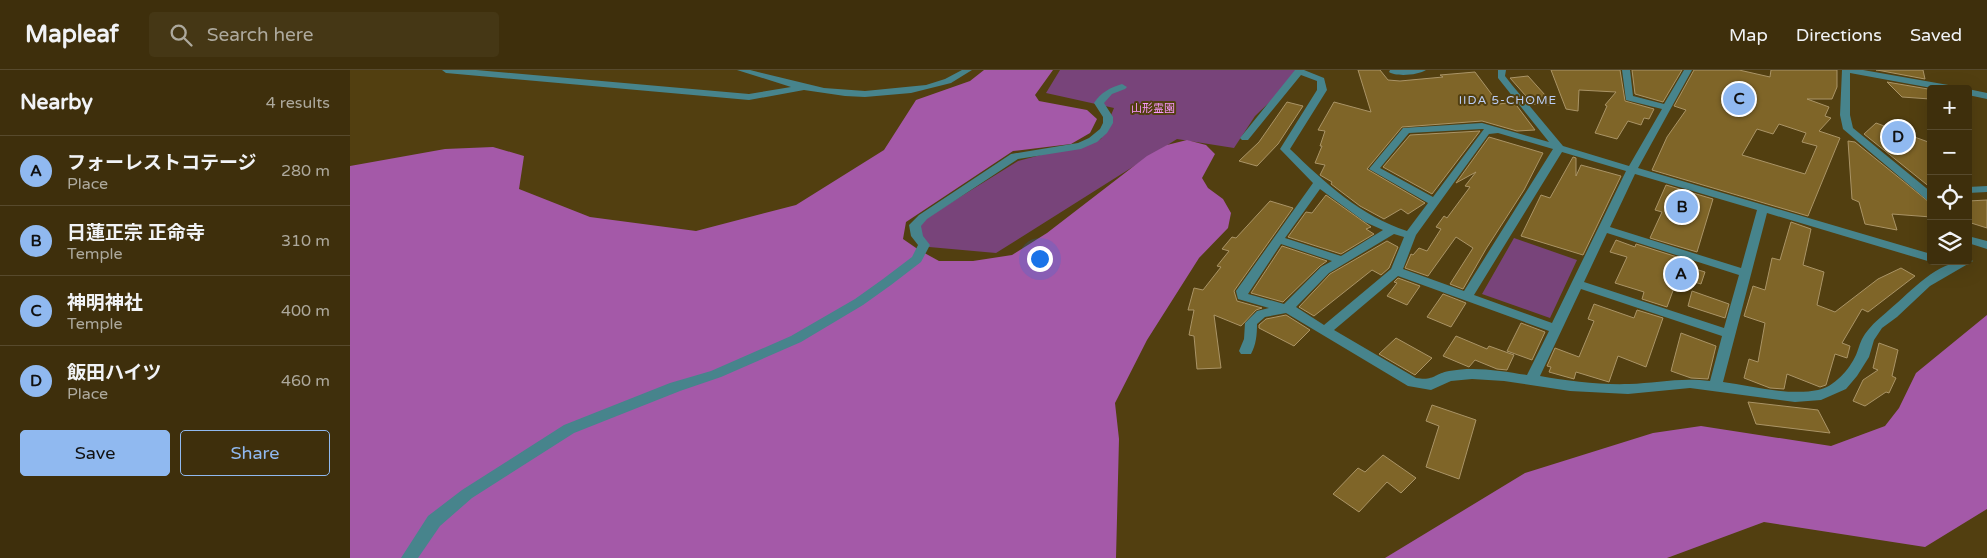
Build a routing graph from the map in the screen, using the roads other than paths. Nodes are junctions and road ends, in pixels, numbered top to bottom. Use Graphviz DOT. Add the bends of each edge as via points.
graph roads {
  1 [pos="446,70"];
  2 [pos="741,70"];
  3 [pos="776,70"];
  4 [pos="968,70"];
  5 [pos="1422,70"];
  6 [pos="1502,70"];
  7 [pos="1626,70"];
  8 [pos="1688,70"];
  9 [pos="1847,70"];
  10 [pos="1393,72"];
  11 [pos="773,80"];
  12 [pos="1931,85"];
  13 [pos="1122,87"];
  14 [pos="802,88"];
  15 [pos="1972,93"];
  16 [pos="1987,96"];
  17 [pos="1666,107"];
  18 [pos="1498,130"];
  19 [pos="1245,138"];
  20 [pos="1559,148"];
  21 [pos="1632,170"];
  22 [pos="1318,183"];
  23 [pos="1987,189"];
  24 [pos="1972,190"];
  25 [pos="1927,193"];
  26 [pos="1434,202"];
  27 [pos="1763,209"];
  28 [pos="1394,229"];
  29 [pos="1606,229"];
  30 [pos="1410,235"];
  31 [pos="1278,240"];
  32 [pos="1972,240"];
  33 [pos="1987,245"];
  34 [pos="1927,257"];
  35 [pos="1342,260"];
  36 [pos="1952,265"];
  37 [pos="1396,270"];
  38 [pos="1745,273"];
  39 [pos="1578,284"];
  40 [pos="1468,297"];
  41 [pos="1286,309"];
  42 [pos="1556,329"];
  43 [pos="1325,331"];
  44 [pos="1729,334"];
  45 [pos="1246,351"];
  46 [pos="1531,380"];
  47 [pos="1715,386"];
  48 [pos="409,558"];
  1 -- 14 [label="street" via="749,97"];
  2 -- 11 [label="street"];
  3 -- 11 [label="street"];
  4 -- 14 [label="street" via="956,79 886,94 853,95"];
  5 -- 10 [label="street"];
  6 -- 20 [label="street" via="1501,76 1509,87"];
  7 -- 17 [label="street" via="1629,98"];
  8 -- 17 [label="street"];
  9 -- 12 [label="street"];
  9 -- 25 [label="street" via="1845,115 1848,129"];
  11 -- 14 [label="street"];
  13 -- 48 [label="street" via="1102,97 1099,103 1108,123 1093,140 1081,146 1015,156 922,217 915,225 917,236 924,245 917,260 859,302 796,339 716,374 569,429 467,494 434,521"];
  15 -- 16 [label="street"];
  17 -- 21 [label="street"];
  18 -- 20 [label="street"];
  18 -- 26 [label="street" via="1486,132"];
  18 -- 26 [label="street" via="1482,126 1406,130 1374,169"];
  19 -- 22 [label="street" via="1299,71 1321,80 1322,90 1285,150"];
  20 -- 21 [label="street"];
  20 -- 40 [label="street"];
  21 -- 27 [label="street"];
  21 -- 29 [label="street"];
  22 -- 28 [label="street" via="1369,220"];
  22 -- 31 [label="street"];
  23 -- 24 [label="street"];
  26 -- 30 [label="street"];
  27 -- 34 [label="street"];
  27 -- 38 [label="street"];
  28 -- 30 [label="street"];
  28 -- 35 [label="street"];
  29 -- 38 [label="street"];
  29 -- 39 [label="street"];
  30 -- 37 [label="street"];
  31 -- 35 [label="street"];
  31 -- 41 [label="street" via="1242,291 1242,296"];
  32 -- 33 [label="street"];
  35 -- 41 [label="street" via="1325,270"];
  36 -- 47 [label="street" via="1926,282 1878,325 1868,339 1862,357 1841,385 1821,395 1795,397"];
  37 -- 40 [label="street"];
  37 -- 43 [label="street"];
  38 -- 44 [label="street"];
  39 -- 42 [label="street"];
  39 -- 44 [label="street"];
  40 -- 42 [label="street"];
  41 -- 43 [label="street"];
  41 -- 45 [label="street" via="1261,314 1250,323"];
  42 -- 46 [label="street"];
  43 -- 46 [label="street" via="1414,382 1431,385 1449,376 1472,374"];
  44 -- 47 [label="street"];
  46 -- 47 [label="street" via="1628,389 1690,383"];
}
